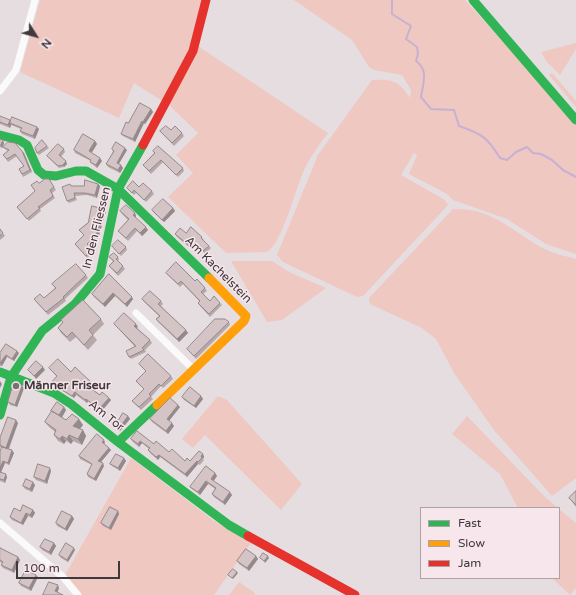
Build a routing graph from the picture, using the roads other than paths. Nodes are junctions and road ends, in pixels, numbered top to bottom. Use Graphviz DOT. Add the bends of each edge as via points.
graph roads {
  1 [pos="35,0"];
  2 [pos="206,0"];
  3 [pos="473,0"];
  4 [pos="0,91"];
  5 [pos="576,120"];
  6 [pos="0,134"];
  7 [pos="118,189"];
  8 [pos="136,313"];
  9 [pos="194,370"];
  10 [pos="0,372"];
  11 [pos="11,377"];
  12 [pos="0,415"];
  13 [pos="118,442"];
  14 [pos="0,523"];
  15 [pos="78,595"];
  16 [pos="355,595"];
  1 -- 4 [label="street" via="16,70"];
  2 -- 7 [label="street, In den Fliessen" via="193,51"];
  3 -- 5 [label="street"];
  6 -- 7 [label="street" via="24,142 38,170 44,175 56,176 86,171"];
  7 -- 9 [label="street, Am Kachelstein" via="246,316 244,321"];
  7 -- 11 [label="street, In den Fliessen" via="100,274 75,304 42,331"];
  8 -- 9 [label="street"];
  9 -- 13 [label="street, Am Kachelstein"];
  10 -- 11 [label="street, Am Tor"];
  11 -- 12 [label="street, In den Fliessen"];
  11 -- 13 [label="street, Am Tor" via="72,404"];
  13 -- 16 [label="street, Am Tor" via="229,525"];
  14 -- 15 [label="street" via="63,577"];
}
